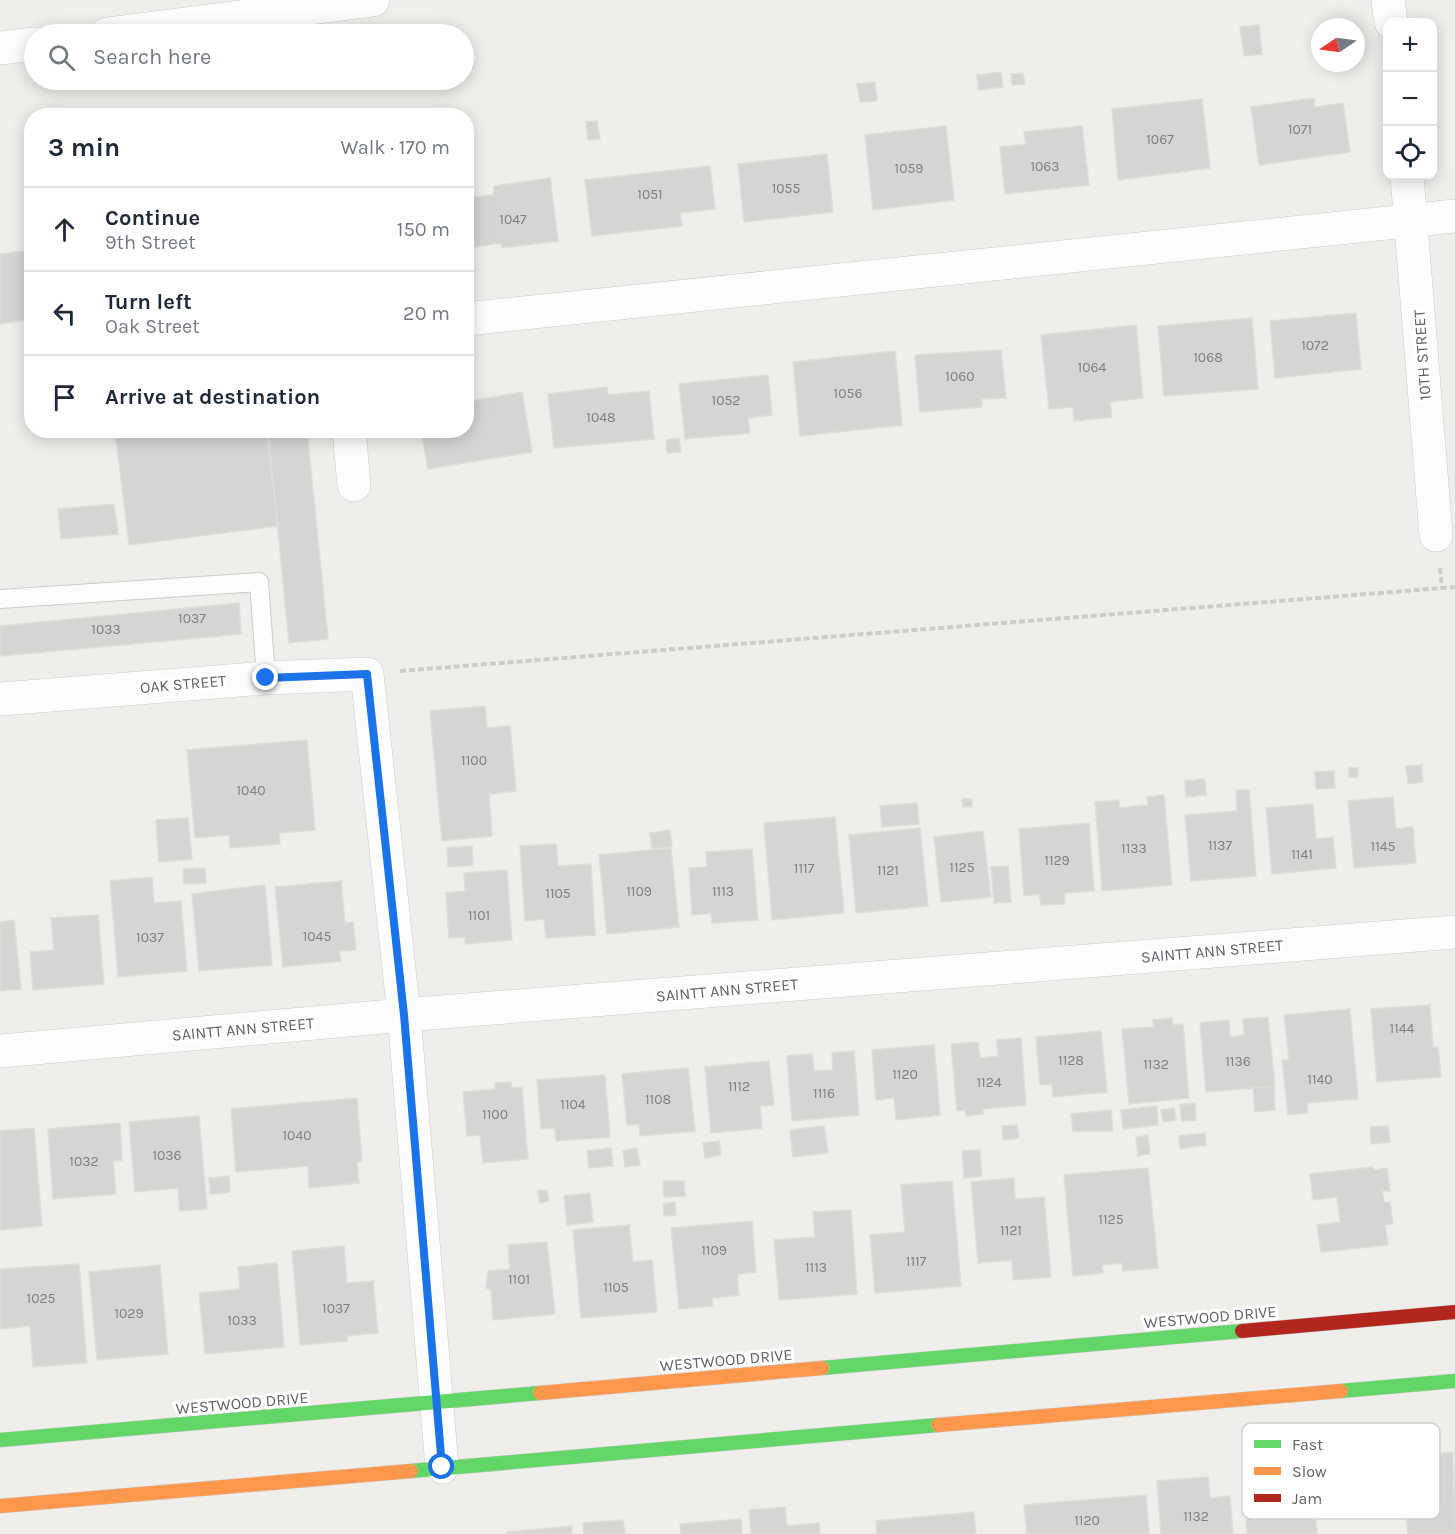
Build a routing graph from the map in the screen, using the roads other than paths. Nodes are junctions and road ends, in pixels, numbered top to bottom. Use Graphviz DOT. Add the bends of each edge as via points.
graph roads {
  1 [pos="373,0"];
  2 [pos="1388,0"];
  3 [pos="1390,18"];
  4 [pos="185,24"];
  5 [pos="24,45"];
  6 [pos="0,48"];
  7 [pos="1407,180"];
  8 [pos="1455,216"];
  9 [pos="1412,221"];
  10 [pos="474,319"];
  11 [pos="350,438"];
  12 [pos="354,485"];
  13 [pos="1436,535"];
  14 [pos="0,599"];
  15 [pos="266,678"];
  16 [pos="0,699"];
  17 [pos="1455,932"];
  18 [pos="404,1015"];
  19 [pos="0,1051"];
  20 [pos="1455,1312"];
  21 [pos="1455,1381"];
  22 [pos="437,1402"];
  23 [pos="0,1440"];
  24 [pos="442,1467"];
  25 [pos="0,1506"];
  1 -- 4 [label="street"];
  2 -- 3 [label="street"];
  5 -- 6 [label="street"];
  7 -- 9 [label="street, 10TH STREET"];
  8 -- 9 [label="street"];
  9 -- 10 [label="street"];
  9 -- 13 [label="street, 10TH STREET"];
  11 -- 12 [label="street"];
  14 -- 15 [label="lane" via="259,582"];
  15 -- 16 [label="street, OAK STREET"];
  15 -- 18 [label="street, OAK STREET" via="367,674"];
  17 -- 18 [label="street, SAINTT ANN STREET"];
  18 -- 19 [label="street, SAINTT ANN STREET"];
  18 -- 22 [label="street"];
  20 -- 22 [label="street, WESTWOOD DRIVE"];
  21 -- 24 [label="street"];
  22 -- 23 [label="street, WESTWOOD DRIVE"];
  22 -- 24 [label="street"];
  24 -- 25 [label="street"];
}
